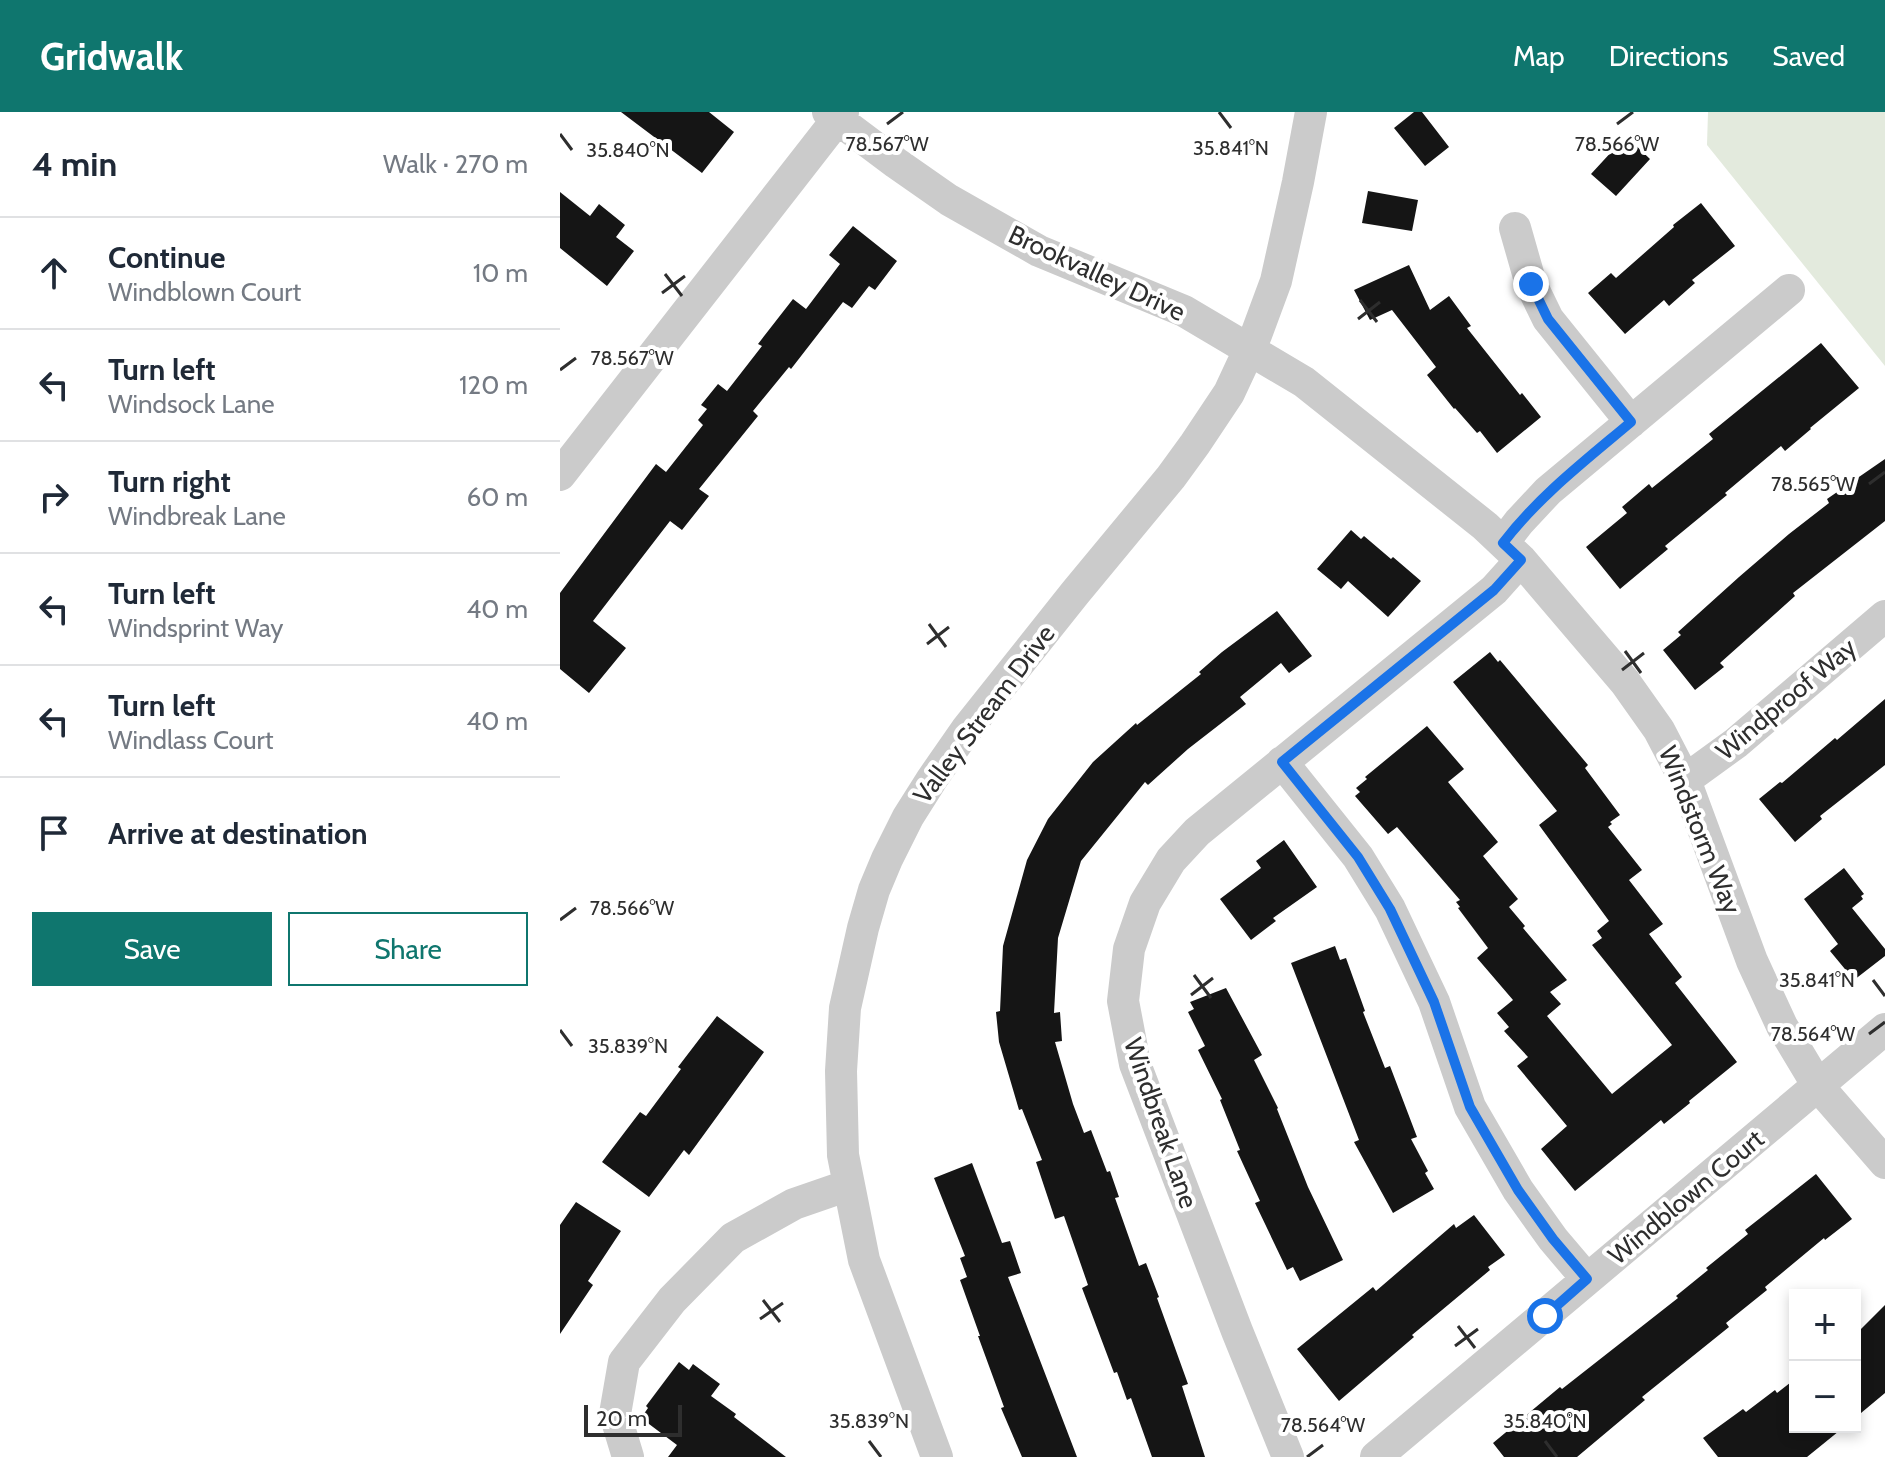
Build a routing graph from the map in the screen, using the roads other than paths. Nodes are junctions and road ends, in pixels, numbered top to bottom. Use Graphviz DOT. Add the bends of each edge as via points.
graph roads {
  1 [pos="1311,112"];
  2 [pos="836,114"];
  3 [pos="1515,228"];
  4 [pos="1789,290"];
  5 [pos="1250,348"];
  6 [pos="1631,422"];
  7 [pos="560,475"];
  8 [pos="1512,552"];
  9 [pos="1885,616"];
  10 [pos="1282,762"];
  11 [pos="1685,780"];
  12 [pos="1885,1029"];
  13 [pos="1818,1086"];
  14 [pos="1885,1163"];
  15 [pos="849,1185"];
  16 [pos="1587,1279"];
  17 [pos="628,1457"];
  18 [pos="937,1457"];
  19 [pos="1288,1457"];
  20 [pos="1376,1457"];
  1 -- 5 [label="street, Valley Stream Drive" via="1276,281"];
  2 -- 5 [label="street, Brookvalley Drive" via="949,200 1039,251 1184,311"];
  2 -- 7 [label="street"];
  3 -- 6 [label="street" via="1531,284 1548,319"];
  4 -- 6 [label="street, Windbreak Lane"];
  5 -- 8 [label="street, Windstorm Way" via="1304,382"];
  5 -- 15 [label="street, Valley Stream Drive" via="1229,393 1195,444 966,730 908,817 887,859 863,928 845,1008 841,1111"];
  6 -- 8 [label="street, Windbreak Lane" via="1519,522"];
  8 -- 10 [label="street, Windbreak Lane" via="1494,590"];
  8 -- 11 [label="street, Windstorm Way" via="1625,682"];
  9 -- 11 [label="street, Windproof Way"];
  10 -- 16 [label="street" via="1358,857 1390,909 1434,1002 1470,1107 1518,1190"];
  10 -- 19 [label="street, Windbreak Lane" via="1171,860 1145,903 1129,949 1123,1001 1135,1064"];
  11 -- 13 [label="street, Windstorm Way" via="1752,961"];
  12 -- 13 [label="street, Windblown Court"];
  13 -- 14 [label="street, Windstorm Way"];
  13 -- 16 [label="street, Windblown Court"];
  15 -- 17 [label="street" via="794,1204 733,1238 672,1300 624,1362 615,1414"];
  15 -- 18 [label="street, Valley Stream Drive" via="864,1260"];
  16 -- 20 [label="street, Windblown Court"];
}
